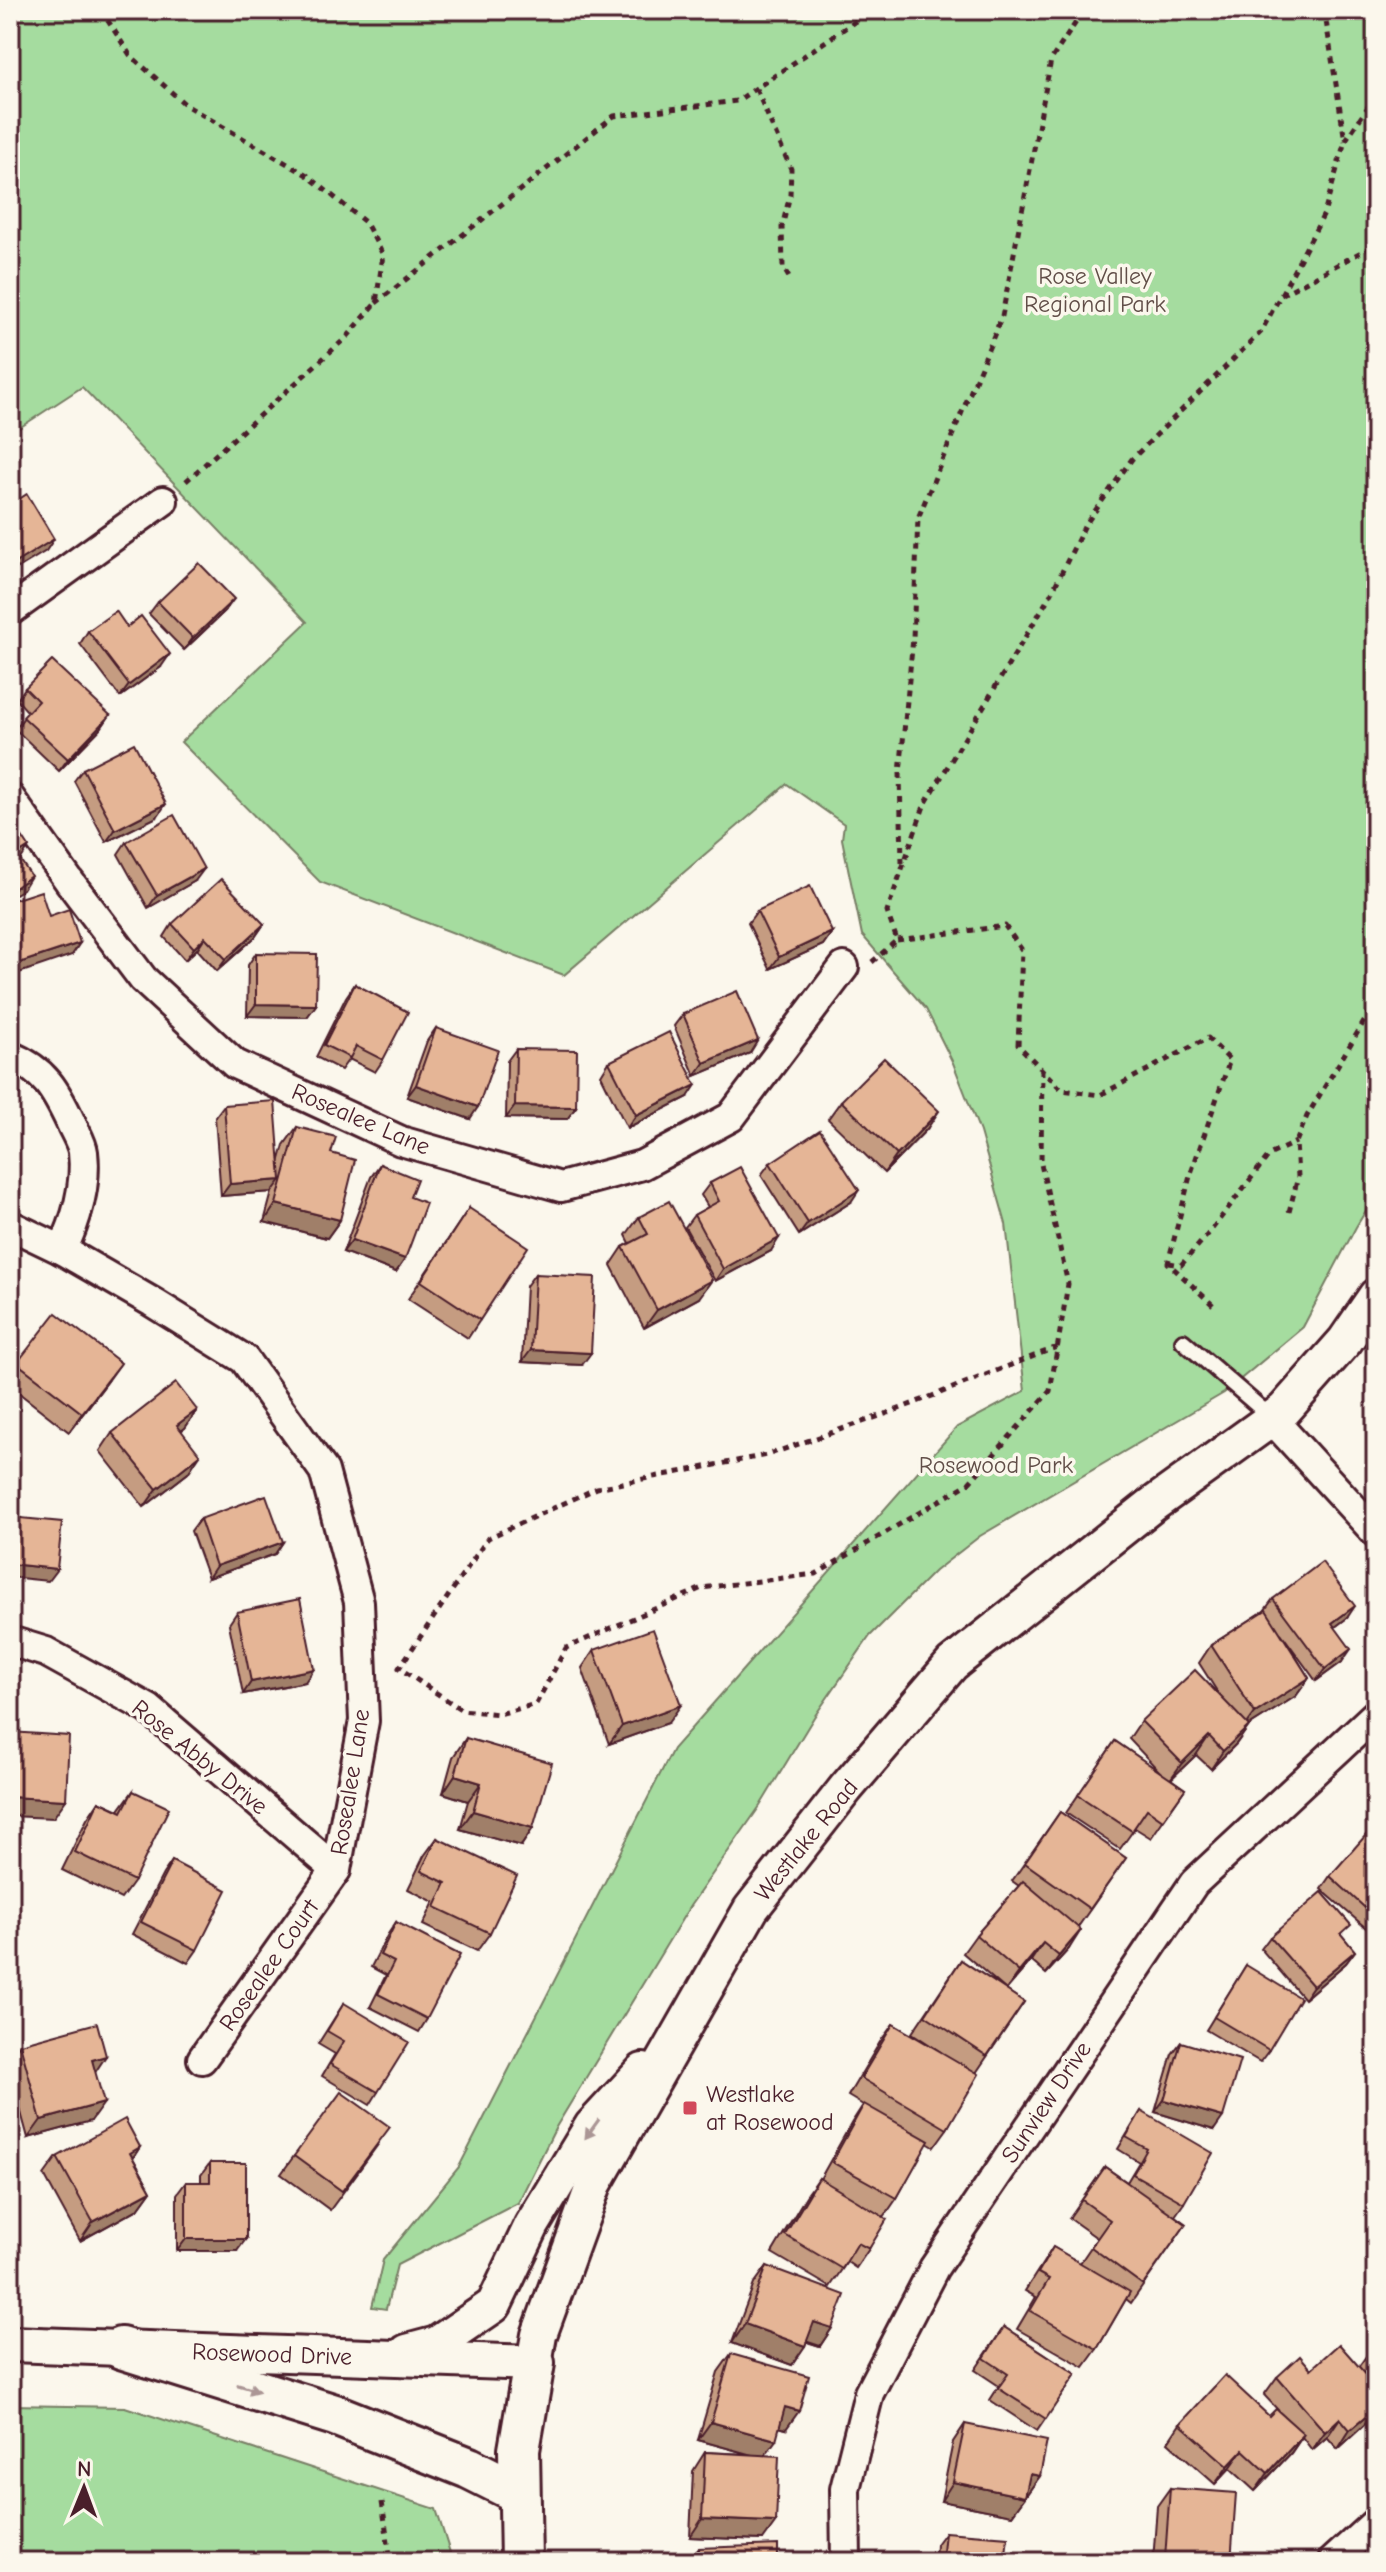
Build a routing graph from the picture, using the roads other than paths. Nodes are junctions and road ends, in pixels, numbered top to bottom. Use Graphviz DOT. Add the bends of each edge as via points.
graph roads {
  1 [pos="163,501"];
  2 [pos="10,611"];
  3 [pos="10,798"];
  4 [pos="844,967"];
  5 [pos="10,1056"];
  6 [pos="10,1225"];
  7 [pos="62,1250"];
  8 [pos="1376,1296"];
  9 [pos="1183,1341"];
  10 [pos="1272,1419"];
  11 [pos="1376,1533"];
  12 [pos="10,1641"];
  13 [pos="1376,1714"];
  14 [pos="336,1870"];
  15 [pos="682,2030"];
  16 [pos="202,2059"];
  17 [pos="10,2344"];
  18 [pos="121,2348"];
  19 [pos="386,2358"];
  20 [pos="534,2363"];
  21 [pos="519,2493"];
  22 [pos="1376,2522"];
  23 [pos="521,2562"];
  24 [pos="846,2562"];
  25 [pos="1332,2562"];
  1 -- 2 [label="street"];
  3 -- 4 [label="street, Rosealee Lane" via="143,979 235,1064 401,1141 561,1187 642,1165 731,1117"];
  5 -- 7 [label="street" via="30,1064 56,1091 83,1150 74,1226"];
  6 -- 7 [label="street, Rosealee Lane"];
  7 -- 14 [label="street, Rosealee Lane" via="244,1359 324,1471 359,1602 364,1721"];
  8 -- 10 [label="street, Westlake Road" via="1345,1341"];
  9 -- 10 [label="lane"];
  10 -- 11 [label="street"];
  10 -- 15 [label="street, Westlake Road" via="1152,1505 952,1664 751,1909"];
  12 -- 14 [label="street, Rose Abby Drive" via="46,1652 149,1709"];
  13 -- 24 [label="street, Sunview Drive" via="1194,1883 934,2268 869,2393 845,2489"];
  14 -- 16 [label="street, Rosealee Court"];
  15 -- 19 [label="street, one-way" via="592,2126 532,2225 494,2305 437,2344"];
  15 -- 20 [label="street, Westlake Road" via="594,2184 539,2335"];
  17 -- 18 [label="street, Rosewood Drive"];
  18 -- 19 [label="street, Rosewood Drive"];
  18 -- 21 [label="main road, one-way" via="335,2415"];
  19 -- 20 [label="street, Rosewood Drive"];
  20 -- 21 [label="main road, Westlake Road" via="519,2450"];
  21 -- 23 [label="main road, Westlake Road"];
  22 -- 25 [label="street"];
}
